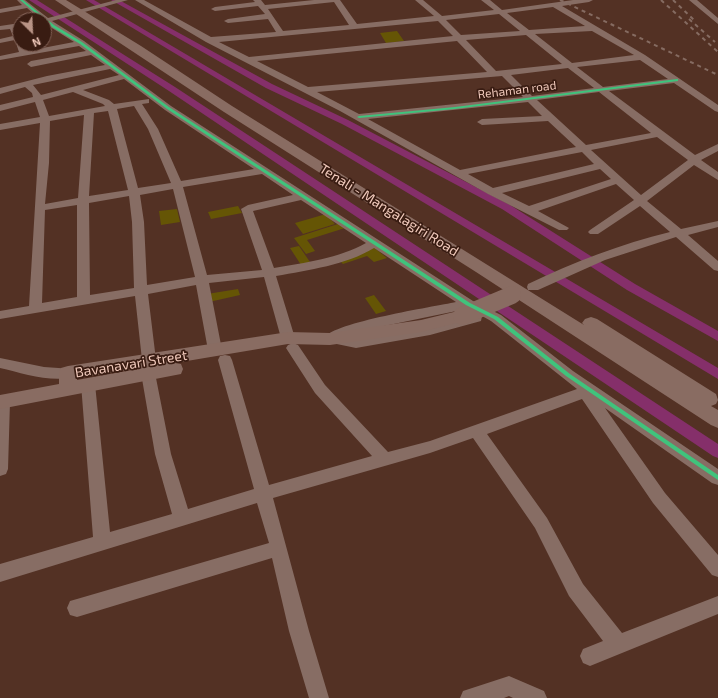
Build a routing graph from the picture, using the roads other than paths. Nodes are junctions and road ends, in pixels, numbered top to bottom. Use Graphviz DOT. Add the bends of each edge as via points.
graph roads {
  1 [pos="60,0"];
  2 [pos="71,0"];
  3 [pos="124,0"];
  4 [pos="139,0"];
  5 [pos="336,0"];
  6 [pos="419,0"];
  7 [pos="485,0"];
  8 [pos="542,0"];
  9 [pos="589,0"];
  10 [pos="693,0"];
  11 [pos="24,3"];
  12 [pos="260,4"];
  13 [pos="556,4"];
  14 [pos="215,9"];
  15 [pos="0,11"];
  16 [pos="85,11"];
  17 [pos="36,12"];
  18 [pos="501,12"];
  19 [pos="270,16"];
  20 [pos="440,18"];
  21 [pos="52,19"];
  22 [pos="228,21"];
  23 [pos="718,22"];
  24 [pos="52,24"];
  25 [pos="12,26"];
  26 [pos="354,26"];
  27 [pos="0,28"];
  28 [pos="596,28"];
  29 [pos="59,30"];
  30 [pos="52,31"];
  31 [pos="528,32"];
  32 [pos="281,34"];
  33 [pos="459,38"];
  34 [pos="12,39"];
  35 [pos="210,40"];
  36 [pos="0,41"];
  37 [pos="81,42"];
  38 [pos="93,52"];
  39 [pos="24,53"];
  40 [pos="642,57"];
  41 [pos="0,58"];
  42 [pos="248,60"];
  43 [pos="31,64"];
  44 [pos="570,65"];
  45 [pos="113,66"];
  46 [pos="499,73"];
  47 [pos="126,76"];
  48 [pos="677,80"];
  49 [pos="27,84"];
  50 [pos="73,89"];
  51 [pos="601,89"];
  52 [pos="307,90"];
  53 [pos="0,92"];
  54 [pos="38,98"];
  55 [pos="531,98"];
  56 [pos="156,99"];
  57 [pos="137,103"];
  58 [pos="112,107"];
  59 [pos="0,108"];
  60 [pos="718,109"];
  61 [pos="89,111"];
  62 [pos="359,118"];
  63 [pos="550,118"];
  64 [pos="45,119"];
  65 [pos="482,122"];
  66 [pos="0,127"];
  67 [pos="659,134"];
  68 [pos="718,147"];
  69 [pos="583,148"];
  70 [pos="694,160"];
  71 [pos="602,165"];
  72 [pos="262,171"];
  73 [pos="459,173"];
  74 [pos="718,177"];
  75 [pos="618,180"];
  76 [pos="177,185"];
  77 [pos="492,192"];
  78 [pos="134,193"];
  79 [pos="303,196"];
  80 [pos="640,200"];
  81 [pos="83,201"];
  82 [pos="39,208"];
  83 [pos="529,210"];
  84 [pos="718,224"];
  85 [pos="563,228"];
  86 [pos="594,232"];
  87 [pos="678,233"];
  88 [pos="375,243"];
  89 [pos="718,267"];
  90 [pos="269,273"];
  91 [pos="202,280"];
  92 [pos="527,289"];
  93 [pos="142,292"];
  94 [pos="84,301"];
  95 [pos="35,308"];
  96 [pos="465,310"];
  97 [pos="488,314"];
  98 [pos="0,315"];
  99 [pos="330,339"];
  100 [pos="296,342"];
  101 [pos="220,355"];
  102 [pos="0,363"];
  103 [pos="149,367"];
  104 [pos="68,381"];
  105 [pos="88,384"];
  106 [pos="587,391"];
  107 [pos="1,402"];
  108 [pos="718,405"];
  109 [pos="718,420"];
  110 [pos="476,430"];
  111 [pos="385,460"];
  112 [pos="0,469"];
  113 [pos="718,478"];
  114 [pos="264,494"];
  115 [pos="182,519"];
  116 [pos="102,543"];
  117 [pos="279,548"];
  118 [pos="718,569"];
  119 [pos="0,573"];
  120 [pos="718,604"];
  121 [pos="77,608"];
  122 [pos="619,644"];
  123 [pos="590,656"];
  124 [pos="318,698"];
  125 [pos="470,698"];
  126 [pos="536,698"];
  1 -- 16 [label="main road, Tenali - Mangalagiri Road"];
  2 -- 16 [label="main road"];
  3 -- 16 [label="street"];
  4 -- 35 [label="street"];
  5 -- 12 [label="street"];
  5 -- 26 [label="street"];
  6 -- 20 [label="street" via="426,11"];
  7 -- 18 [label="street"];
  8 -- 13 [label="street"];
  9 -- 13 [label="street"];
  10 -- 23 [label="street"];
  11 -- 15 [label="street"];
  11 -- 17 [label="street"];
  12 -- 14 [label="street"];
  12 -- 19 [label="street"];
  13 -- 18 [label="street"];
  13 -- 28 [label="street"];
  16 -- 21 [label="street"];
  16 -- 92 [label="main road, Tenali - Mangalagiri Road" via="228,109"];
  18 -- 20 [label="street"];
  18 -- 31 [label="street"];
  19 -- 22 [label="street"];
  19 -- 32 [label="street"];
  20 -- 26 [label="street"];
  20 -- 33 [label="street"];
  24 -- 29 [label="street"];
  25 -- 27 [label="street"];
  26 -- 32 [label="street"];
  28 -- 31 [label="street"];
  28 -- 40 [label="street"];
  29 -- 30 [label="street"];
  29 -- 37 [label="street"];
  31 -- 33 [label="street"];
  31 -- 44 [label="street"];
  32 -- 35 [label="street"];
  33 -- 42 [label="street"];
  33 -- 46 [label="street"];
  34 -- 36 [label="street"];
  35 -- 42 [label="street"];
  37 -- 38 [label="street"];
  37 -- 39 [label="street"];
  38 -- 43 [label="street"];
  38 -- 45 [label="street"];
  39 -- 41 [label="street"];
  40 -- 44 [label="street"];
  40 -- 48 [label="street"];
  42 -- 52 [label="street"];
  44 -- 46 [label="street"];
  44 -- 51 [label="street"];
  45 -- 47 [label="street"];
  45 -- 49 [label="street"];
  46 -- 52 [label="street"];
  46 -- 55 [label="street"];
  47 -- 50 [label="street"];
  47 -- 56 [label="street"];
  48 -- 51 [label="street, Rehaman road"];
  48 -- 60 [label="street"];
  49 -- 53 [label="street"];
  49 -- 54 [label="street" via="36,92"];
  50 -- 54 [label="street"];
  50 -- 58 [label="street" via="106,102"];
  51 -- 55 [label="street, Rehaman road"];
  51 -- 67 [label="street"];
  52 -- 62 [label="street"];
  54 -- 59 [label="street"];
  54 -- 64 [label="street"];
  55 -- 62 [label="street, Rehaman road"];
  55 -- 63 [label="street"];
  56 -- 57 [label="street"];
  56 -- 72 [label="street"];
  57 -- 58 [label="street"];
  57 -- 76 [label="street" via="151,123"];
  58 -- 61 [label="street"];
  58 -- 78 [label="street"];
  61 -- 64 [label="street"];
  61 -- 81 [label="street"];
  62 -- 73 [label="street"];
  63 -- 65 [label="street"];
  63 -- 69 [label="street"];
  64 -- 66 [label="street"];
  64 -- 82 [label="street"];
  67 -- 69 [label="street"];
  67 -- 70 [label="street"];
  68 -- 70 [label="street"];
  69 -- 71 [label="street"];
  69 -- 73 [label="street"];
  70 -- 74 [label="street"];
  70 -- 80 [label="street"];
  71 -- 75 [label="street"];
  71 -- 77 [label="street"];
  72 -- 76 [label="street"];
  72 -- 79 [label="street"];
  73 -- 77 [label="street"];
  75 -- 80 [label="street"];
  75 -- 83 [label="street" via="565,200"];
  76 -- 78 [label="street"];
  76 -- 91 [label="street"];
  77 -- 83 [label="street"];
  78 -- 81 [label="street"];
  78 -- 93 [label="street"];
  79 -- 88 [label="street"];
  79 -- 90 [label="street" via="258,205 247,210"];
  80 -- 86 [label="street"];
  80 -- 87 [label="street"];
  81 -- 82 [label="street"];
  81 -- 94 [label="street"];
  82 -- 95 [label="street"];
  83 -- 85 [label="street"];
  84 -- 87 [label="street"];
  87 -- 89 [label="street"];
  87 -- 92 [label="street" via="617,250"];
  88 -- 90 [label="street" via="351,254 314,265"];
  88 -- 96 [label="street"];
  90 -- 91 [label="street"];
  90 -- 100 [label="street"];
  91 -- 93 [label="street"];
  91 -- 101 [label="street"];
  92 -- 96 [label="main road, Bavanavari Street, bridge"];
  92 -- 108 [label="main road"];
  92 -- 109 [label="main road, Tenali - Mangalagiri Road"];
  93 -- 94 [label="street"];
  93 -- 103 [label="street"];
  94 -- 95 [label="street"];
  95 -- 98 [label="street"];
  96 -- 97 [label="street"];
  96 -- 99 [label="main road, Bavanavari Street" via="421,326"];
  97 -- 99 [label="street" via="457,324 363,342"];
  97 -- 106 [label="street"];
  99 -- 100 [label="main road, Bavanavari Street"];
  100 -- 101 [label="main road, Bavanavari Street"];
  100 -- 111 [label="street" via="320,389"];
  101 -- 103 [label="main road, Bavanavari Street"];
  101 -- 114 [label="street"];
  102 -- 104 [label="street" via="44,372"];
  103 -- 104 [label="main road, Bavanavari Street"];
  103 -- 105 [label="main road, Bavanavari Street"];
  103 -- 115 [label="street" via="163,454"];
  104 -- 105 [label="main road, Bavanavari Street"];
  104 -- 107 [label="main road"];
  105 -- 116 [label="street"];
  106 -- 110 [label="street"];
  106 -- 113 [label="street"];
  106 -- 118 [label="street" via="659,498"];
  107 -- 112 [label="street"];
  110 -- 111 [label="street"];
  110 -- 122 [label="street" via="541,523 576,590"];
  111 -- 114 [label="street"];
  114 -- 115 [label="street"];
  114 -- 117 [label="street"];
  115 -- 116 [label="street"];
  116 -- 119 [label="street"];
  117 -- 121 [label="street"];
  117 -- 124 [label="street"];
  120 -- 122 [label="street"];
  122 -- 123 [label="street"];
  125 -- 126 [label="street" via="509,686"];
}
